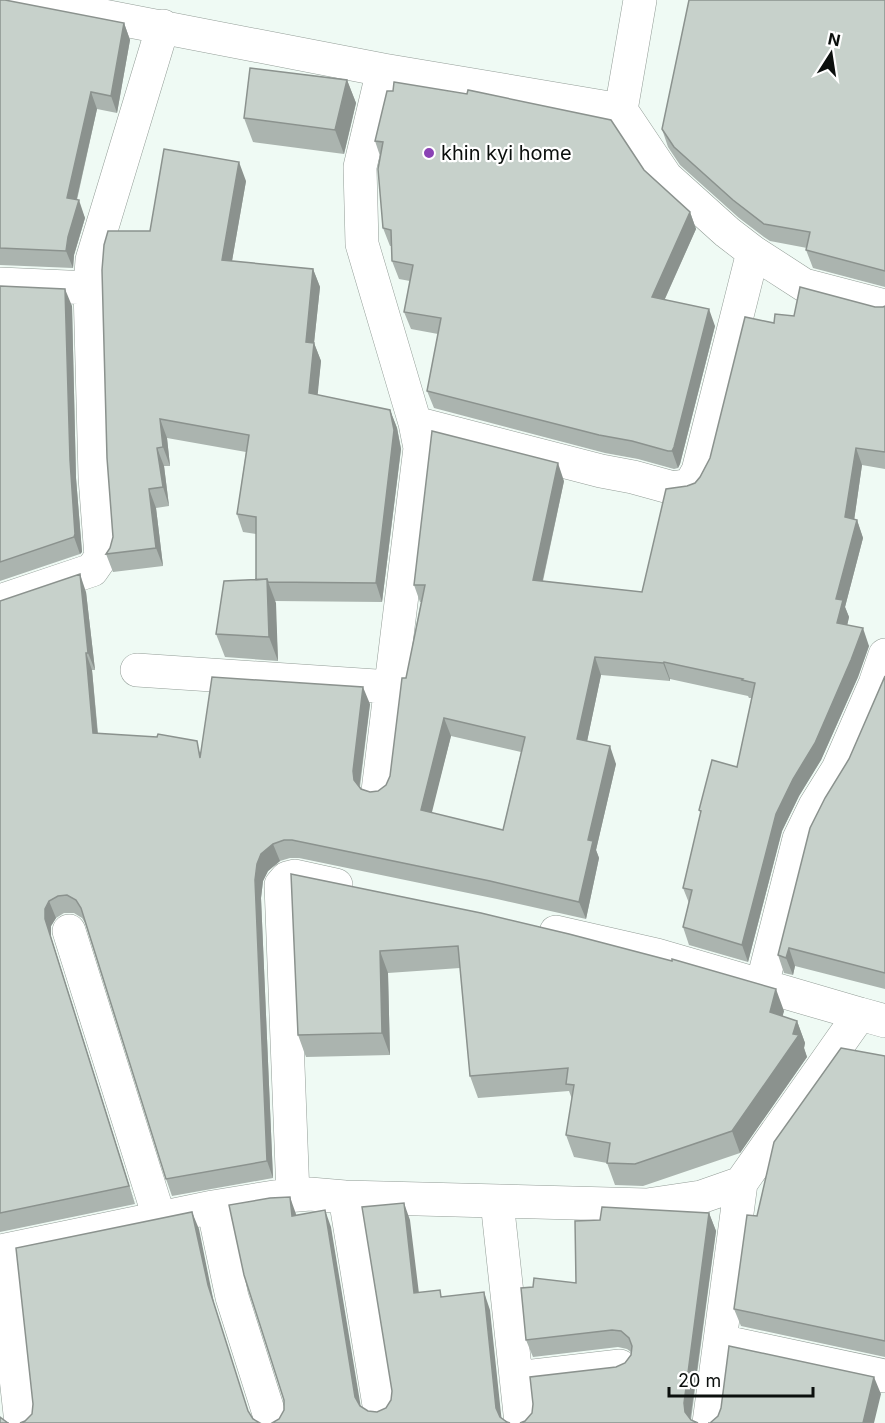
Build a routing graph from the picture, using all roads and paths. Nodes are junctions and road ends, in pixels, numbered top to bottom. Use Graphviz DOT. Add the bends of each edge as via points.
graph roads {
  1 [pos="21,0"];
  2 [pos="640,0"];
  3 [pos="163,26"];
  4 [pos="383,70"];
  5 [pos="621,110"];
  6 [pos="753,252"];
  7 [pos="0,284"];
  8 [pos="90,288"];
  9 [pos="885,306"];
  10 [pos="415,423"];
  11 [pos="0,601"];
  12 [pos="885,655"];
  13 [pos="137,670"];
  14 [pos="391,687"];
  15 [pos="378,791"];
  16 [pos="364,891"];
  17 [pos="526,925"];
  18 [pos="69,931"];
  19 [pos="762,985"];
  20 [pos="873,1018"];
  21 [pos="741,1183"];
  22 [pos="293,1195"];
  23 [pos="345,1197"];
  24 [pos="497,1201"];
  25 [pos="213,1207"];
  26 [pos="159,1217"];
  27 [pos="1,1251"];
  28 [pos="720,1341"];
  29 [pos="620,1366"];
  30 [pos="885,1376"];
  31 [pos="516,1378"];
  32 [pos="380,1411"];
  33 [pos="21,1423"];
  34 [pos="272,1423"];
  35 [pos="521,1423"];
  36 [pos="709,1423"];
  1 -- 3 [label="street"];
  2 -- 5 [label="street"];
  3 -- 4 [label="street"];
  3 -- 8 [label="street" via="92,260"];
  4 -- 5 [label="street"];
  4 -- 10 [label="street" via="360,167 362,244"];
  5 -- 6 [label="street" via="666,177"];
  6 -- 9 [label="street" via="804,285"];
  6 -- 10 [label="street" via="698,471 690,485 674,488"];
  7 -- 8 [label="street"];
  8 -- 11 [label="street" via="101,557 92,570"];
  10 -- 14 [label="street" via="420,448"];
  12 -- 19 [label="street" via="838,769 799,839"];
  13 -- 14 [label="street"];
  14 -- 15 [label="street"];
  16 -- 22 [label="street" via="295,876 280,885"];
  17 -- 19 [label="street" via="657,955"];
  18 -- 26 [label="street"];
  19 -- 20 [label="street"];
  20 -- 21 [label="street"];
  21 -- 24 [label="street" via="700,1197 647,1205"];
  21 -- 28 [label="street"];
  22 -- 23 [label="street"];
  22 -- 25 [label="street"];
  23 -- 24 [label="street"];
  23 -- 32 [label="street"];
  24 -- 31 [label="street"];
  25 -- 26 [label="street"];
  25 -- 34 [label="street" via="232,1297"];
  26 -- 27 [label="street"];
  27 -- 33 [label="street"];
  28 -- 30 [label="street"];
  28 -- 36 [label="street"];
  29 -- 31 [label="street"];
  31 -- 35 [label="street"];
}
